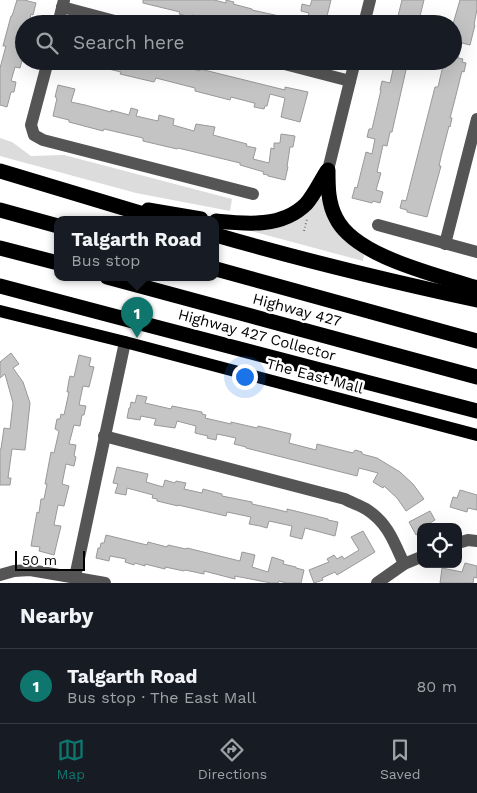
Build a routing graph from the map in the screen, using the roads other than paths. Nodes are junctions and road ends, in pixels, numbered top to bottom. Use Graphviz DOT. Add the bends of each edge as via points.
graph roads {
  1 [pos="370,0"];
  2 [pos="63,4"];
  3 [pos="98,15"];
  4 [pos="366,15"];
  5 [pos="46,70"];
  6 [pos="308,70"];
  7 [pos="353,70"];
  8 [pos="350,81"];
  9 [pos="477,119"];
  10 [pos="328,170"];
  11 [pos="0,171"];
  12 [pos="253,194"];
  13 [pos="81,196"];
  14 [pos="0,210"];
  15 [pos="150,216"];
  16 [pos="182,216"];
  17 [pos="219,221"];
  18 [pos="54,225"];
  19 [pos="378,225"];
  20 [pos="219,236"];
  21 [pos="445,244"];
  22 [pos="0,248"];
  23 [pos="477,252"];
  24 [pos="54,263"];
  25 [pos="219,270"];
  26 [pos="122,281"];
  27 [pos="0,286"];
  28 [pos="477,288"];
  29 [pos="477,300"];
  30 [pos="0,311"];
  31 [pos="477,340"];
  32 [pos="125,342"];
  33 [pos="477,378"];
  34 [pos="477,410"];
  35 [pos="477,435"];
  36 [pos="104,436"];
  37 [pos="477,541"];
  38 [pos="462,542"];
  39 [pos="417,559"];
  40 [pos="404,564"];
  41 [pos="0,575"];
  42 [pos="75,577"];
  43 [pos="105,583"];
  44 [pos="377,583"];
  1 -- 4 [label="street"];
  2 -- 3 [label="street"];
  5 -- 12 [label="street" via="31,125 34,135"];
  6 -- 8 [label="street"];
  7 -- 8 [label="street"];
  8 -- 10 [label="street"];
  9 -- 21 [label="street"];
  10 -- 17 [label="highway" via="306,204 296,212 255,224"];
  10 -- 28 [label="highway" via="333,212 338,223 353,239 395,262"];
  11 -- 13 [label="highway"];
  13 -- 15 [label="highway"];
  13 -- 16 [label="highway"];
  14 -- 18 [label="highway"];
  19 -- 21 [label="street"];
  20 -- 29 [label="highway" via="384,280"];
  21 -- 23 [label="street"];
  22 -- 24 [label="highway"];
  25 -- 31 [label="highway, Highway 427"];
  26 -- 33 [label="highway, Highway 427"];
  27 -- 34 [label="highway, Highway 427 Collector"];
  30 -- 32 [label="main road, The East Mall"];
  32 -- 35 [label="main road, The East Mall"];
  32 -- 36 [label="street"];
  36 -- 40 [label="street" via="344,499 382,522"];
  36 -- 42 [label="street"];
  37 -- 38 [label="street"];
  39 -- 40 [label="street"];
  40 -- 44 [label="street"];
  41 -- 42 [label="street" via="30,570"];
  42 -- 43 [label="street"];
}
